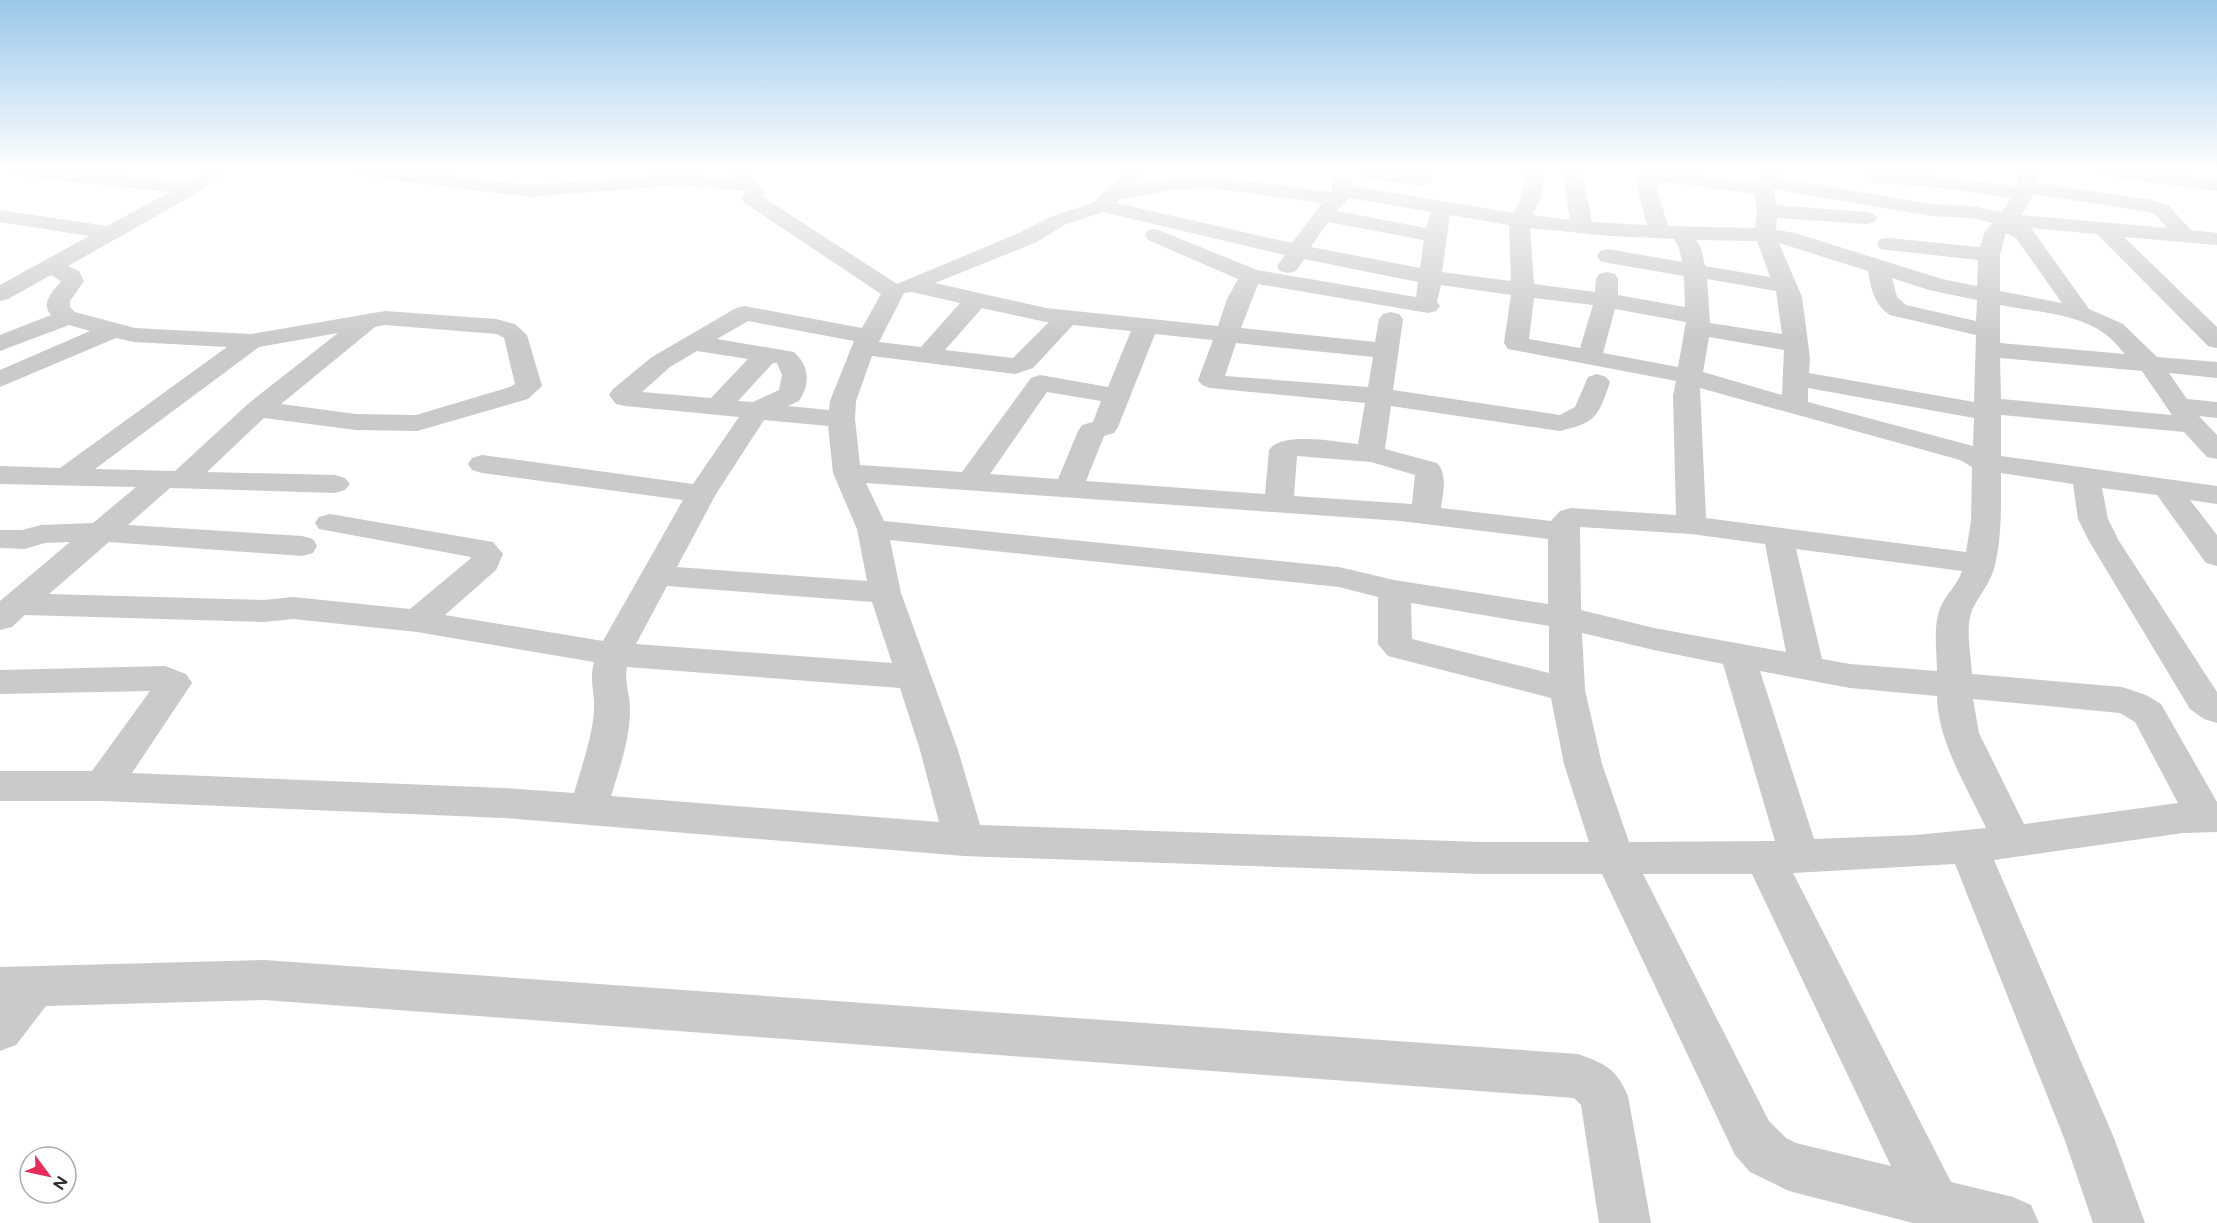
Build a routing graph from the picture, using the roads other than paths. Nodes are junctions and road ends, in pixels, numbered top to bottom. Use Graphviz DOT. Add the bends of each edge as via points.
graph roads {
  1 [pos="72,227"];
  2 [pos="122,227"];
  3 [pos="809,227"];
  4 [pos="1046,227"];
  5 [pos="1137,227"];
  6 [pos="1193,227"];
  7 [pos="1281,227"];
  8 [pos="1313,227"];
  9 [pos="1388,227"];
  10 [pos="1437,227"];
  11 [pos="1519,227"];
  12 [pos="1582,227"];
  13 [pos="1667,227"];
  14 [pos="1729,227"];
  15 [pos="1767,227"];
  16 [pos="1773,227"];
  17 [pos="1965,227"];
  18 [pos="1992,227"];
  19 [pos="2002,227"];
  20 [pos="2177,227"];
  21 [pos="1606,230"];
  22 [pos="2105,230"];
  23 [pos="1670,232"];
  24 [pos="1999,232"];
  25 [pos="111,233"];
  26 [pos="1435,236"];
  27 [pos="2185,236"];
  28 [pos="2217,239"];
  29 [pos="1243,240"];
  30 [pos="1888,244"];
  31 [pos="1297,250"];
  32 [pos="1608,256"];
  33 [pos="1880,267"];
  34 [pos="0,271"];
  35 [pos="42,271"];
  36 [pos="1695,272"];
  37 [pos="1251,276"];
  38 [pos="1429,277"];
  39 [pos="1278,282"];
  40 [pos="1786,286"];
  41 [pos="901,289"];
  42 [pos="1523,290"];
  43 [pos="0,294"];
  44 [pos="1989,295"];
  45 [pos="976,300"];
  46 [pos="1606,300"];
  47 [pos="1428,306"];
  48 [pos="1298,307"];
  49 [pos="2081,314"];
  50 [pos="67,317"];
  51 [pos="1066,318"];
  52 [pos="1390,319"];
  53 [pos="368,321"];
  54 [pos="1698,322"];
  55 [pos="1146,325"];
  56 [pos="115,329"];
  57 [pos="1228,334"];
  58 [pos="1989,339"];
  59 [pos="252,341"];
  60 [pos="2217,341"];
  61 [pos="866,342"];
  62 [pos="692,343"];
  63 [pos="0,344"];
  64 [pos="1796,344"];
  65 [pos="1385,351"];
  66 [pos="928,354"];
  67 [pos="766,356"];
  68 [pos="1590,356"];
  69 [pos="2150,364"];
  70 [pos="2217,370"];
  71 [pos="1688,376"];
  72 [pos="1796,378"];
  73 [pos="0,379"];
  74 [pos="1598,382"];
  75 [pos="1118,396"];
  76 [pos="1380,396"];
  77 [pos="718,407"];
  78 [pos="1794,407"];
  79 [pos="258,409"];
  80 [pos="1988,409"];
  81 [pos="2217,410"];
  82 [pos="756,411"];
  83 [pos="2186,416"];
  84 [pos="841,419"];
  85 [pos="2217,451"];
  86 [pos="1373,454"];
  87 [pos="1987,463"];
  88 [pos="482,464"];
  89 [pos="847,473"];
  90 [pos="0,475"];
  91 [pos="66,477"];
  92 [pos="2086,477"];
  93 [pos="173,479"];
  94 [pos="971,482"];
  95 [pos="335,484"];
  96 [pos="2166,488"];
  97 [pos="1068,489"];
  98 [pos="701,494"];
  99 [pos="2217,495"];
  100 [pos="1279,504"];
  101 [pos="1426,514"];
  102 [pos="330,523"];
  103 [pos="1691,525"];
  104 [pos="873,529"];
  105 [pos="101,532"];
  106 [pos="1563,532"];
  107 [pos="1778,535"];
  108 [pos="0,539"];
  109 [pos="302,546"];
  110 [pos="2217,556"];
  111 [pos="1980,564"];
  112 [pos="656,575"];
  113 [pos="1394,590"];
  114 [pos="885,593"];
  115 [pos="5,615"];
  116 [pos="1567,618"];
  117 [pos="417,621"];
  118 [pos="613,654"];
  119 [pos="1738,655"];
  120 [pos="1808,669"];
  121 [pos="912,676"];
  122 [pos="0,682"];
  123 [pos="1954,685"];
  124 [pos="1568,690"];
  125 [pos="2217,710"];
  126 [pos="0,786"];
  127 [pos="103,786"];
  128 [pos="588,810"];
  129 [pos="2211,817"];
  130 [pos="964,840"];
  131 [pos="2012,842"];
  132 [pos="1968,846"];
  133 [pos="1782,856"];
  134 [pos="1614,857"];
  135 [pos="17,987"];
  136 [pos="0,1030"];
  137 [pos="1935,1203"];
  138 [pos="1625,1223"];
  139 [pos="2013,1223"];
  140 [pos="2119,1223"];
  1 -- 25 [label="street"];
  2 -- 25 [label="street"];
  3 -- 41 [label="street"];
  4 -- 41 [label="street"];
  5 -- 37 [label="street"];
  6 -- 29 [label="street"];
  7 -- 29 [label="street"];
  8 -- 31 [label="street"];
  9 -- 26 [label="street"];
  10 -- 26 [label="street"];
  11 -- 42 [label="street"];
  12 -- 21 [label="street"];
  13 -- 23 [label="street"];
  14 -- 23 [label="street"];
  15 -- 40 [label="street"];
  16 -- 33 [label="street" via="1809,244"];
  17 -- 24 [label="street"];
  18 -- 24 [label="street"];
  19 -- 24 [label="street"];
  20 -- 27 [label="street"];
  21 -- 23 [label="street"];
  21 -- 32 [label="street"];
  22 -- 24 [label="street"];
  22 -- 27 [label="street"];
  22 -- 60 [label="street"];
  23 -- 36 [label="street" via="1690,248"];
  24 -- 30 [label="street"];
  24 -- 44 [label="street"];
  24 -- 49 [label="street" via="2024,233"];
  25 -- 35 [label="street"];
  26 -- 38 [label="street"];
  27 -- 28 [label="street"];
  29 -- 31 [label="street"];
  31 -- 38 [label="street"];
  31 -- 39 [label="street"];
  32 -- 36 [label="street"];
  32 -- 46 [label="street"];
  33 -- 44 [label="street" via="1937,285"];
  33 -- 58 [label="street" via="1885,300 1891,306"];
  34 -- 35 [label="street"];
  35 -- 43 [label="street"];
  35 -- 50 [label="street" via="71,276 73,281 58,301 58,309"];
  36 -- 40 [label="street"];
  36 -- 54 [label="street"];
  37 -- 39 [label="street"];
  37 -- 57 [label="street" via="1251,301"];
  38 -- 42 [label="street"];
  38 -- 47 [label="street"];
  39 -- 47 [label="street"];
  40 -- 64 [label="street"];
  41 -- 45 [label="street"];
  41 -- 61 [label="street"];
  42 -- 46 [label="street"];
  42 -- 68 [label="street" via="1516,342"];
  44 -- 49 [label="street"];
  44 -- 58 [label="street"];
  45 -- 51 [label="street"];
  45 -- 66 [label="street"];
  46 -- 54 [label="street"];
  46 -- 68 [label="street"];
  47 -- 52 [label="street" via="1427,322"];
  48 -- 52 [label="street"];
  49 -- 69 [label="street" via="2114,329"];
  50 -- 56 [label="street"];
  50 -- 63 [label="street"];
  51 -- 55 [label="street"];
  51 -- 66 [label="street" via="1019,365"];
  52 -- 65 [label="street"];
  53 -- 59 [label="street"];
  53 -- 79 [label="street"];
  53 -- 79 [label="street" via="400,318 506,329 515,335 529,386 519,393 417,423 356,422"];
  54 -- 64 [label="street"];
  54 -- 71 [label="street"];
  55 -- 57 [label="street"];
  55 -- 75 [label="street"];
  56 -- 59 [label="street" via="134,334"];
  56 -- 73 [label="street"];
  57 -- 65 [label="street"];
  57 -- 76 [label="street" via="1211,380 1219,384"];
  58 -- 69 [label="street"];
  58 -- 80 [label="street"];
  59 -- 91 [label="street"];
  61 -- 62 [label="street" via="744,313"];
  61 -- 66 [label="street"];
  61 -- 84 [label="street" via="843,401"];
  62 -- 67 [label="street"];
  62 -- 77 [label="street" via="653,368 622,395"];
  64 -- 72 [label="street"];
  65 -- 76 [label="street"];
  67 -- 77 [label="street"];
  67 -- 82 [label="street" via="785,357 791,363 794,387 790,395"];
  68 -- 71 [label="street"];
  69 -- 70 [label="street"];
  69 -- 83 [label="street"];
  71 -- 78 [label="street"];
  71 -- 103 [label="street"];
  72 -- 78 [label="street"];
  72 -- 80 [label="street"];
  74 -- 76 [label="street" via="1587,411 1560,423"];
  75 -- 94 [label="street" via="1040,383"];
  75 -- 97 [label="street" via="1104,427 1092,431"];
  76 -- 86 [label="street"];
  77 -- 82 [label="street"];
  78 -- 87 [label="street" via="1970,454"];
  79 -- 93 [label="street"];
  80 -- 83 [label="street"];
  80 -- 87 [label="street"];
  81 -- 83 [label="street"];
  82 -- 84 [label="street"];
  82 -- 98 [label="street"];
  83 -- 85 [label="street"];
  84 -- 89 [label="street"];
  86 -- 100 [label="street" via="1282,450"];
  86 -- 101 [label="street" via="1430,472"];
  87 -- 92 [label="street"];
  87 -- 111 [label="street" via="1986,521"];
  88 -- 98 [label="street"];
  89 -- 94 [label="street"];
  89 -- 104 [label="street"];
  90 -- 91 [label="street"];
  91 -- 93 [label="street"];
  92 -- 96 [label="street"];
  92 -- 125 [label="street" via="2093,519 2104,541 2203,700"];
  93 -- 95 [label="street"];
  93 -- 105 [label="street"];
  94 -- 97 [label="street"];
  96 -- 99 [label="street"];
  96 -- 110 [label="street"];
  97 -- 100 [label="street"];
  98 -- 112 [label="street"];
  100 -- 101 [label="street"];
  101 -- 106 [label="street"];
  102 -- 117 [label="street" via="482,549 487,554 485,563"];
  103 -- 106 [label="street" via="1571,517"];
  103 -- 107 [label="street"];
  104 -- 113 [label="street" via="1328,576"];
  104 -- 114 [label="street"];
  105 -- 108 [label="street"];
  105 -- 109 [label="street"];
  105 -- 115 [label="street"];
  106 -- 116 [label="street"];
  107 -- 111 [label="street"];
  107 -- 120 [label="street"];
  111 -- 123 [label="street" via="1974,584 1958,605 1953,620"];
  112 -- 114 [label="street"];
  112 -- 118 [label="street"];
  113 -- 116 [label="street"];
  113 -- 124 [label="street" via="1395,644 1400,648"];
  114 -- 121 [label="street"];
  115 -- 117 [label="street" via="278,610"];
  116 -- 119 [label="street"];
  116 -- 124 [label="street"];
  117 -- 118 [label="street"];
  118 -- 121 [label="street"];
  118 -- 128 [label="street" via="607,678 612,706 610,736"];
  119 -- 120 [label="street"];
  119 -- 133 [label="street"];
  120 -- 123 [label="street"];
  121 -- 130 [label="street" via="939,750"];
  122 -- 127 [label="street" via="165,678 174,684"];
  123 -- 129 [label="street" via="2133,704 2148,713"];
  123 -- 131 [label="street" via="1961,733"];
  124 -- 134 [label="street" via="1583,764"];
  126 -- 127 [label="street"];
  127 -- 128 [label="street"];
  128 -- 130 [label="street"];
  129 -- 131 [label="street"];
  130 -- 134 [label="street" via="1481,858"];
  131 -- 132 [label="street"];
  132 -- 133 [label="street"];
  132 -- 140 [label="street" via="2089,1138"];
  133 -- 134 [label="street"];
  133 -- 137 [label="street"];
  134 -- 137 [label="street" via="1752,1138 1768,1155 1788,1166"];
  135 -- 136 [label="street"];
  135 -- 138 [label="street" via="264,980 1578,1076 1593,1083 1604,1096"];
  137 -- 139 [label="street"];
}
